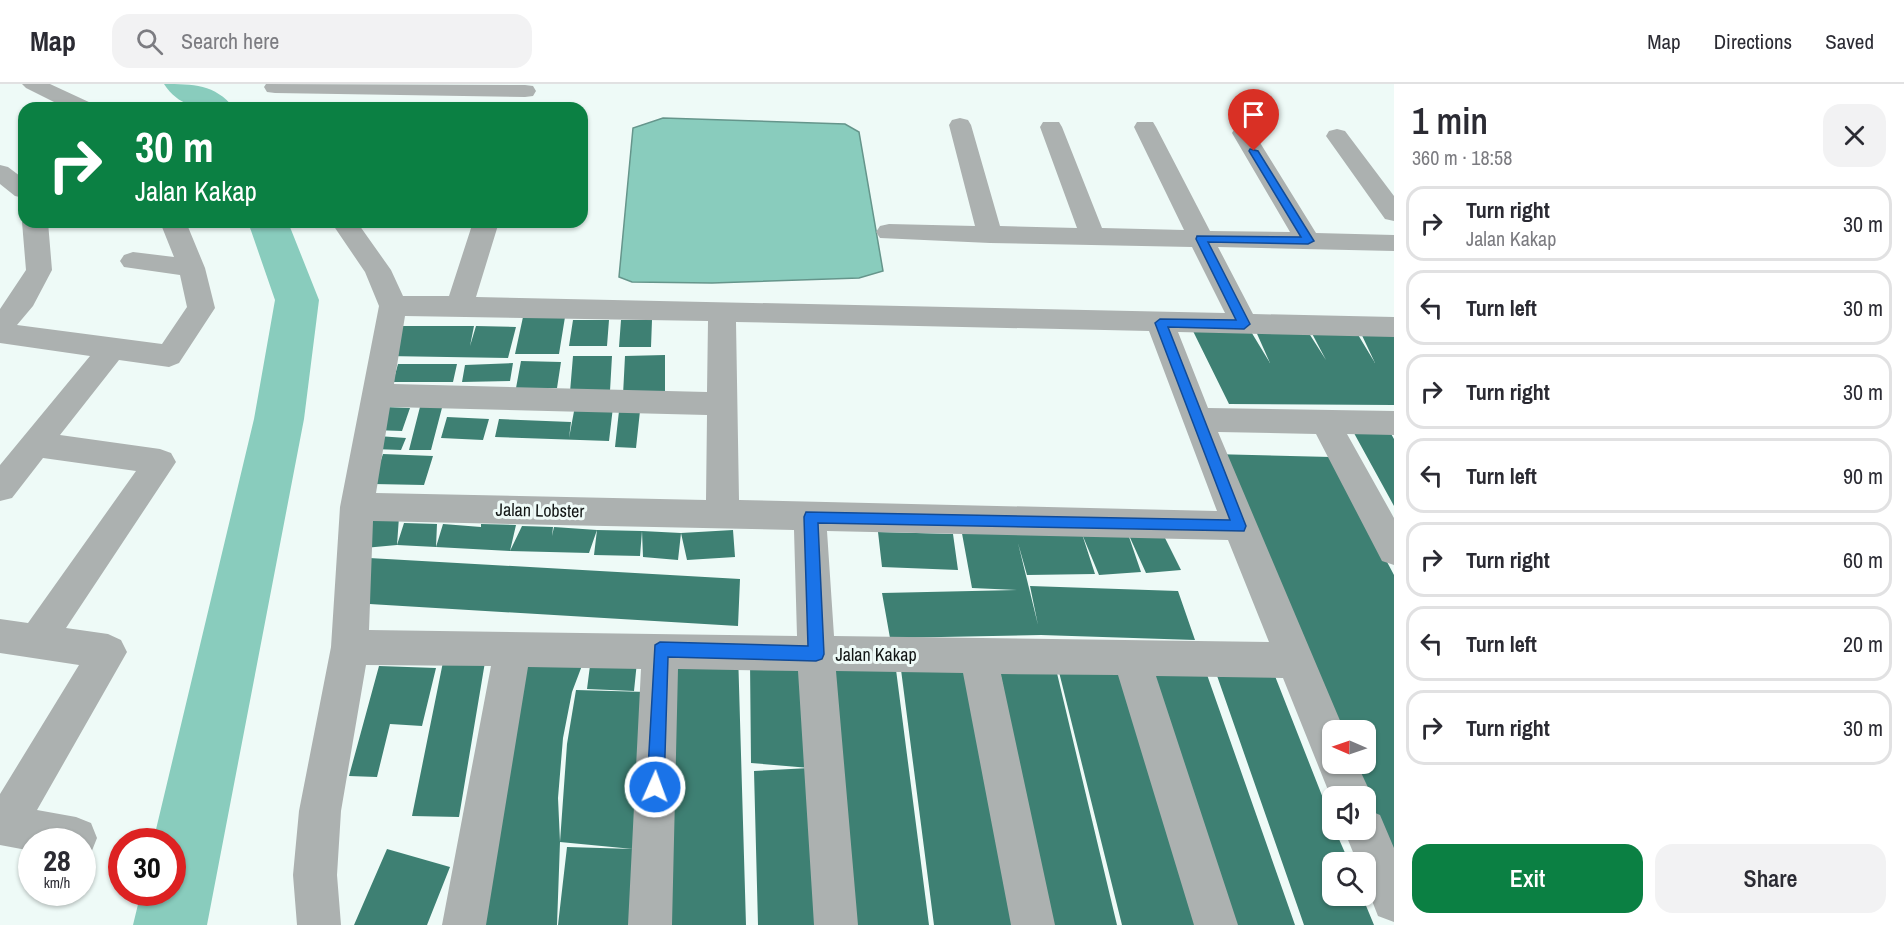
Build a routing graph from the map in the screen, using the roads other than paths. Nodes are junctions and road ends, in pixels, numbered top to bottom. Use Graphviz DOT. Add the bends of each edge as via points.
graph roads {
  1 [pos="33,84"];
  2 [pos="272,85"];
  3 [pos="338,88"];
  4 [pos="524,94"];
  5 [pos="421,100"];
  6 [pos="70,102"];
  7 [pos="287,102"];
  8 [pos="329,102"];
  9 [pos="960,125"];
  10 [pos="1145,127"];
  11 [pos="1051,128"];
  12 [pos="1243,133"];
  13 [pos="1337,136"];
  14 [pos="1394,213"];
  15 [pos="36,228"];
  16 [pos="175,228"];
  17 [pos="349,228"];
  18 [pos="370,228"];
  19 [pos="484,228"];
  20 [pos="889,232"];
  21 [pos="990,234"];
  22 [pos="1093,237"];
  23 [pos="1201,239"];
  24 [pos="1308,241"];
  25 [pos="1394,243"];
  26 [pos="362,246"];
  27 [pos="133,261"];
  28 [pos="192,268"];
  29 [pos="393,306"];
  30 [pos="460,306"];
  31 [pos="722,311"];
  32 [pos="1160,323"];
  33 [pos="1244,324"];
  34 [pos="1394,327"];
  35 [pos="0,328"];
  36 [pos="0,333"];
  37 [pos="112,348"];
  38 [pos="378,395"];
  39 [pos="722,404"];
  40 [pos="1197,420"];
  41 [pos="1325,422"];
  42 [pos="1394,423"];
  43 [pos="35,444"];
  44 [pos="0,488"];
  45 [pos="357,507"];
  46 [pos="723,514"];
  47 [pos="810,517"];
  48 [pos="1239,526"];
  49 [pos="1389,533"];
  50 [pos="0,636"];
  51 [pos="37,641"];
  52 [pos="350,647"];
  53 [pos="513,648"];
  54 [pos="660,650"];
  55 [pos="816,654"];
  56 [pos="978,655"];
  57 [pos="1131,658"];
  58 [pos="1295,660"];
  59 [pos="1322,726"];
  60 [pos="3,824"];
  61 [pos="24,828"];
  62 [pos="1369,840"];
  63 [pos="1394,900"];
  64 [pos="319,925"];
  65 [pos="464,925"];
  66 [pos="650,925"];
  67 [pos="836,925"];
  68 [pos="1033,925"];
  69 [pos="1216,925"];
  1 -- 6 [label="street"];
  2 -- 3 [label="street"];
  2 -- 7 [label="street"];
  3 -- 5 [label="street"];
  3 -- 8 [label="street"];
  4 -- 5 [label="street"];
  9 -- 21 [label="street"];
  10 -- 23 [label="street"];
  11 -- 22 [label="street"];
  12 -- 24 [label="street"];
  13 -- 14 [label="street"];
  15 -- 35 [label="street" via="39,270"];
  16 -- 28 [label="street"];
  17 -- 26 [label="street"];
  18 -- 26 [label="street"];
  19 -- 30 [label="street"];
  20 -- 21 [label="street"];
  21 -- 22 [label="street"];
  22 -- 23 [label="street"];
  23 -- 24 [label="street"];
  23 -- 33 [label="street"];
  24 -- 25 [label="street"];
  26 -- 29 [label="street" via="378,270"];
  27 -- 28 [label="street"];
  28 -- 37 [label="street" via="201,308 169,356"];
  29 -- 30 [label="street"];
  29 -- 38 [label="street"];
  30 -- 31 [label="street"];
  31 -- 32 [label="street"];
  31 -- 39 [label="street"];
  32 -- 33 [label="street"];
  32 -- 40 [label="street"];
  33 -- 34 [label="street"];
  36 -- 37 [label="street"];
  37 -- 43 [label="street"];
  38 -- 39 [label="street"];
  38 -- 45 [label="street"];
  39 -- 46 [label="street"];
  40 -- 41 [label="street"];
  40 -- 48 [label="street"];
  41 -- 42 [label="street"];
  41 -- 49 [label="street"];
  43 -- 44 [label="street"];
  43 -- 51 [label="street" via="160,462"];
  45 -- 46 [label="street, Jalan Lobster"];
  45 -- 52 [label="street"];
  46 -- 47 [label="street, Jalan Lobster"];
  47 -- 48 [label="street, Jalan Lobster"];
  47 -- 55 [label="street"];
  48 -- 58 [label="street"];
  50 -- 51 [label="street"];
  51 -- 60 [label="street" via="108,652"];
  52 -- 53 [label="street, Jalan Kakap"];
  52 -- 64 [label="street" via="320,811 315,875"];
  53 -- 54 [label="street, Jalan Kakap"];
  53 -- 65 [label="street"];
  54 -- 55 [label="street, Jalan Kakap"];
  54 -- 66 [label="street"];
  55 -- 56 [label="street, Jalan Kakap"];
  55 -- 67 [label="street"];
  56 -- 57 [label="street, Jalan Kakap"];
  56 -- 68 [label="street"];
  57 -- 58 [label="street, Jalan Kakap"];
  57 -- 69 [label="street"];
  58 -- 59 [label="street"];
  60 -- 61 [label="street"];
  62 -- 63 [label="street"];
}
